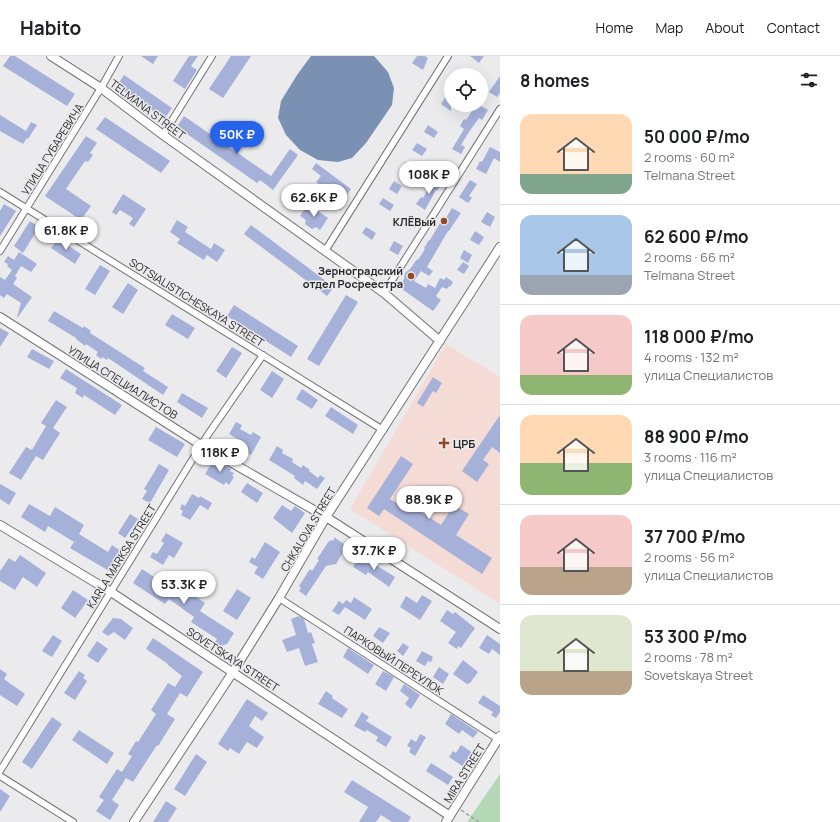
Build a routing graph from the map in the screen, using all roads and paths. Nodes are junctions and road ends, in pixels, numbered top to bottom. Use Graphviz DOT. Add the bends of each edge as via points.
graph roads {
  1 [pos="51,56"];
  2 [pos="119,56"];
  3 [pos="212,56"];
  4 [pos="448,56"];
  5 [pos="101,88"];
  6 [pos="500,109"];
  7 [pos="163,135"];
  8 [pos="0,192"];
  9 [pos="26,209"];
  10 [pos="500,247"];
  11 [pos="0,251"];
  12 [pos="325,252"];
  13 [pos="384,293"];
  14 [pos="0,317"];
  15 [pos="440,341"];
  16 [pos="263,355"];
  17 [pos="383,430"];
  18 [pos="201,445"];
  19 [pos="326,517"];
  20 [pos="0,525"];
  21 [pos="111,592"];
  22 [pos="279,598"];
  23 [pos="500,629"];
  24 [pos="233,672"];
  25 [pos="499,738"];
  26 [pos="0,771"];
  27 [pos="0,776"];
  28 [pos="456,807"];
  29 [pos="448,819"];
  30 [pos="74,822"];
  31 [pos="134,822"];
  32 [pos="479,822"];
  1 -- 5 [label="street, TELMANA STREET"];
  2 -- 5 [label="street, УЛИЦА ГУБАРЕВИЧА"];
  3 -- 7 [label="street"];
  4 -- 12 [label="street"];
  5 -- 7 [label="street, TELMANA STREET"];
  5 -- 9 [label="street, УЛИЦА ГУБАРЕВИЧА"];
  6 -- 13 [label="street"];
  7 -- 12 [label="street, TELMANA STREET"];
  8 -- 9 [label="street, SOTSIALISTICHESKAYA STREET"];
  9 -- 11 [label="street, УЛИЦА ГУБАРЕВИЧА"];
  9 -- 16 [label="street, SOTSIALISTICHESKAYA STREET"];
  10 -- 15 [label="street, CHKALOVA STREET"];
  12 -- 13 [label="street, TELMANA STREET"];
  13 -- 15 [label="street, TELMANA STREET"];
  14 -- 18 [label="street, УЛИЦА СПЕЦИАЛИСТОВ"];
  15 -- 17 [label="street, CHKALOVA STREET"];
  16 -- 17 [label="street, SOTSIALISTICHESKAYA STREET"];
  16 -- 18 [label="street, KARLA MARKSA STREET"];
  17 -- 19 [label="street, CHKALOVA STREET"];
  18 -- 19 [label="street, УЛИЦА СПЕЦИАЛИСТОВ"];
  18 -- 21 [label="street, KARLA MARKSA STREET"];
  19 -- 22 [label="street, CHKALOVA STREET"];
  19 -- 23 [label="street, УЛИЦА СПЕЦИАЛИСТОВ"];
  20 -- 21 [label="street, SOVETSKAYA STREET"];
  21 -- 24 [label="street, SOVETSKAYA STREET"];
  21 -- 26 [label="street, KARLA MARKSA STREET"];
  22 -- 24 [label="street, CHKALOVA STREET"];
  22 -- 25 [label="street, ПАРКОВЫЙ ПЕРЕУЛОК"];
  24 -- 29 [label="street, SOVETSKAYA STREET"];
  24 -- 31 [label="street, CHKALOVA STREET"];
  25 -- 28 [label="street, MIRA STREET"];
  27 -- 30 [label="street"];
  28 -- 29 [label="street, MIRA STREET"];
  28 -- 32 [label="path"];
}
